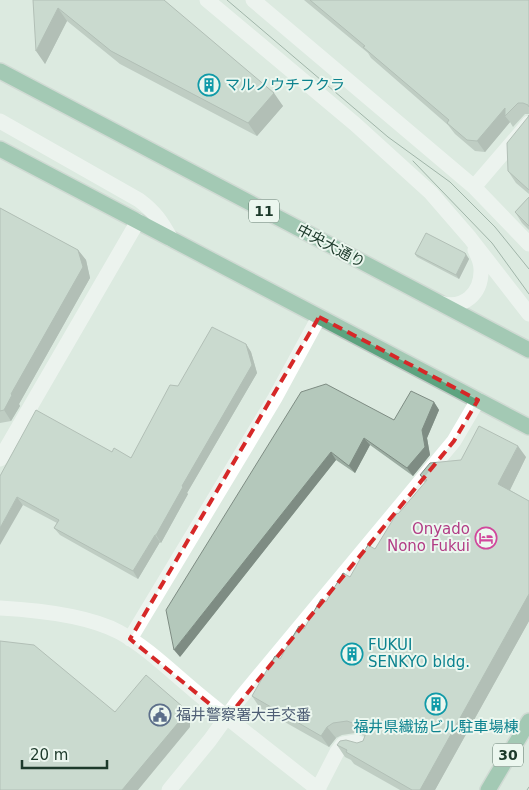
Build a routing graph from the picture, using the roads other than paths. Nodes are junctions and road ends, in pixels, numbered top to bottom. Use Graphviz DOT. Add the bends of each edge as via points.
graph roads {
  1 [pos="208,0"];
  2 [pos="253,0"];
  3 [pos="0,71"];
  4 [pos="0,121"];
  5 [pos="529,123"];
  6 [pos="0,148"];
  7 [pos="474,187"];
  8 [pos="138,221"];
  9 [pos="470,238"];
  10 [pos="171,239"];
  11 [pos="529,244"];
  12 [pos="429,298"];
  13 [pos="529,314"];
  14 [pos="319,317"];
  15 [pos="529,350"];
  16 [pos="478,400"];
  17 [pos="529,427"];
  18 [pos="2,452"];
  19 [pos="0,608"];
  20 [pos="130,639"];
  21 [pos="227,718"];
  22 [pos="529,721"];
  23 [pos="365,746"];
  24 [pos="318,789"];
  25 [pos="169,790"];
  26 [pos="488,790"];
  1 -- 9 [label="street" via="356,124 431,193"];
  2 -- 7 [label="street"];
  3 -- 12 [label="main road, 中央大通り / 11"];
  4 -- 10 [label="street" via="139,200 160,219"];
  5 -- 7 [label="street"];
  6 -- 8 [label="main road"];
  7 -- 11 [label="street"];
  8 -- 10 [label="main road"];
  8 -- 18 [label="street"];
  9 -- 12 [label="street" via="482,268 475,292 465,302 451,306"];
  9 -- 13 [label="street"];
  10 -- 14 [label="main road"];
  12 -- 15 [label="main road, 中央大通り / 11"];
  14 -- 16 [label="main road"];
  14 -- 20 [label="street" via="275,398"];
  16 -- 17 [label="main road"];
  16 -- 21 [label="street" via="454,441"];
  19 -- 20 [label="street" via="79,619 109,628"];
  20 -- 21 [label="street"];
  21 -- 24 [label="street"];
  21 -- 25 [label="street"];
  22 -- 26 [label="main road, 30"];
  23 -- 24 [label="street" via="356,742 343,744"];
}
